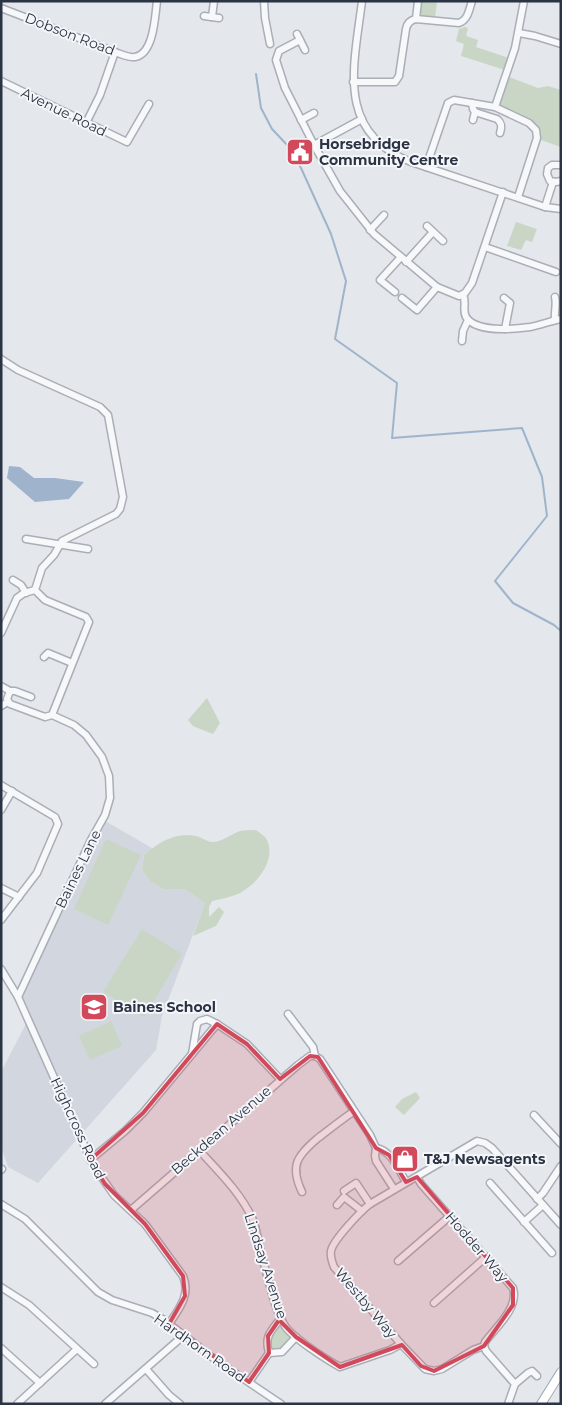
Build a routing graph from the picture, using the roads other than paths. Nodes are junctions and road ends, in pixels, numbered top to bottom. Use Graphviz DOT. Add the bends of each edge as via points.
graph roads {
  1 [pos="157,1"];
  2 [pos="214,1"];
  3 [pos="264,1"];
  4 [pos="362,1"];
  5 [pos="418,1"];
  6 [pos="472,1"];
  7 [pos="524,1"];
  8 [pos="1,8"];
  9 [pos="204,16"];
  10 [pos="212,17"];
  11 [pos="219,18"];
  12 [pos="416,20"];
  13 [pos="519,33"];
  14 [pos="270,44"];
  15 [pos="561,44"];
  16 [pos="305,50"];
  17 [pos="115,52"];
  18 [pos="1,81"];
  19 [pos="353,82"];
  20 [pos="472,103"];
  21 [pos="149,104"];
  22 [pos="495,107"];
  23 [pos="314,112"];
  24 [pos="475,112"];
  25 [pos="362,119"];
  26 [pos="301,120"];
  27 [pos="473,120"];
  28 [pos="86,123"];
  29 [pos="500,133"];
  30 [pos="314,145"];
  31 [pos="561,165"];
  32 [pos="426,167"];
  33 [pos="561,181"];
  34 [pos="553,182"];
  35 [pos="503,192"];
  36 [pos="518,197"];
  37 [pos="545,206"];
  38 [pos="561,210"];
  39 [pos="384,216"];
  40 [pos="427,226"];
  41 [pos="370,230"];
  42 [pos="433,232"];
  43 [pos="444,241"];
  44 [pos="485,248"];
  45 [pos="400,257"];
  46 [pos="406,262"];
  47 [pos="556,272"];
  48 [pos="437,287"];
  49 [pos="395,292"];
  50 [pos="463,295"];
  51 [pos="555,297"];
  52 [pos="402,298"];
  53 [pos="504,298"];
  54 [pos="559,305"];
  55 [pos="468,320"];
  56 [pos="558,320"];
  57 [pos="505,329"];
  58 [pos="462,341"];
  59 [pos="1,358"];
  60 [pos="26,539"];
  61 [pos="60,544"];
  62 [pos="88,549"];
  63 [pos="13,580"];
  64 [pos="35,590"];
  65 [pos="26,593"];
  66 [pos="1,633"];
  67 [pos="47,652"];
  68 [pos="72,663"];
  69 [pos="1,686"];
  70 [pos="10,691"];
  71 [pos="31,697"];
  72 [pos="8,702"];
  73 [pos="1,706"];
  74 [pos="52,715"];
  75 [pos="1,784"];
  76 [pos="12,791"];
  77 [pos="1,810"];
  78 [pos="1,888"];
  79 [pos="19,897"];
  80 [pos="1,920"];
  81 [pos="1,969"];
  82 [pos="18,996"];
  83 [pos="288,1014"];
  84 [pos="217,1024"];
  85 [pos="192,1054"];
  86 [pos="316,1056"];
  87 [pos="280,1079"];
  88 [pos="353,1112"];
  89 [pos="534,1115"];
  90 [pos="561,1144"];
  91 [pos="376,1148"];
  92 [pos="199,1150"];
  93 [pos="90,1160"];
  94 [pos="561,1166"];
  95 [pos="417,1177"];
  96 [pos="406,1182"];
  97 [pos="492,1188"];
  98 [pos="394,1189"];
  99 [pos="344,1190"];
  100 [pos="302,1192"];
  101 [pos="537,1199"];
  102 [pos="1,1204"];
  103 [pos="370,1204"];
  104 [pos="337,1205"];
  105 [pos="543,1205"];
  106 [pos="130,1210"];
  107 [pos="362,1211"];
  108 [pos="450,1216"];
  109 [pos="524,1222"];
  110 [pos="561,1226"];
  111 [pos="552,1253"];
  112 [pos="486,1257"];
  113 [pos="398,1262"];
  114 [pos="1,1287"];
  115 [pos="434,1303"];
  116 [pos="281,1318"];
  117 [pos="169,1324"];
  118 [pos="184,1336"];
  119 [pos="296,1337"];
  120 [pos="401,1344"];
  121 [pos="484,1346"];
  122 [pos="1,1348"];
  123 [pos="77,1349"];
  124 [pos="269,1353"];
  125 [pos="94,1364"];
  126 [pos="146,1368"];
  127 [pos="561,1372"];
  128 [pos="537,1376"];
  129 [pos="249,1382"];
  130 [pos="40,1383"];
  131 [pos="515,1384"];
  132 [pos="17,1404"];
  133 [pos="105,1404"];
  134 [pos="180,1404"];
  135 [pos="281,1404"];
  136 [pos="508,1404"];
  137 [pos="541,1404"];
  1 -- 17 [label="street, Dobson Road" via="152,36 145,50 132,57"];
  2 -- 10 [label="street"];
  3 -- 14 [label="street"];
  4 -- 19 [label="street"];
  5 -- 12 [label="street"];
  6 -- 12 [label="street" via="465,20 459,23"];
  7 -- 13 [label="street"];
  8 -- 17 [label="street, Dobson Road"];
  9 -- 10 [label="street"];
  10 -- 11 [label="street"];
  12 -- 19 [label="street" via="410,21 406,29 397,80"];
  13 -- 15 [label="street"];
  13 -- 22 [label="street"];
  16 -- 26 [label="street" via="298,37 279,51 276,60"];
  17 -- 28 [label="street"];
  18 -- 28 [label="street, Avenue Road"];
  19 -- 25 [label="street"];
  20 -- 22 [label="street"];
  20 -- 24 [label="street"];
  20 -- 32 [label="street" via="454,100 448,103"];
  21 -- 28 [label="street, Avenue Road" via="127,142"];
  22 -- 36 [label="street" via="530,123 536,130 537,138"];
  23 -- 26 [label="street"];
  24 -- 27 [label="street"];
  24 -- 29 [label="street" via="497,119 502,124"];
  25 -- 30 [label="street"];
  25 -- 32 [label="street" via="374,138 388,150"];
  26 -- 30 [label="street"];
  30 -- 41 [label="street" via="340,191"];
  31 -- 34 [label="street" via="553,164 548,168 547,176"];
  32 -- 35 [label="street"];
  33 -- 34 [label="street"];
  34 -- 37 [label="street"];
  35 -- 36 [label="street"];
  35 -- 44 [label="street"];
  36 -- 37 [label="street"];
  37 -- 38 [label="street"];
  39 -- 41 [label="street"];
  40 -- 42 [label="street"];
  41 -- 45 [label="street"];
  42 -- 43 [label="street"];
  42 -- 46 [label="street"];
  44 -- 47 [label="street" via="548,265"];
  44 -- 50 [label="street" via="472,283"];
  45 -- 46 [label="street"];
  45 -- 49 [label="street" via="380,280"];
  46 -- 48 [label="street"];
  48 -- 50 [label="street" via="454,295"];
  48 -- 52 [label="street" via="417,310"];
  50 -- 55 [label="street"];
  51 -- 54 [label="street"];
  53 -- 57 [label="street" via="513,302"];
  54 -- 56 [label="street" via="554,312"];
  55 -- 57 [label="street" via="484,327"];
  55 -- 58 [label="street"];
  56 -- 57 [label="street"];
  59 -- 61 [label="street" via="18,370 100,407 108,415 122,503 116,514 65,538"];
  60 -- 61 [label="street"];
  61 -- 62 [label="street"];
  61 -- 64 [label="street" via="42,568"];
  63 -- 65 [label="street"];
  64 -- 65 [label="street"];
  64 -- 68 [label="street" via="43,599 88,619 89,624"];
  65 -- 66 [label="street" via="17,598"];
  67 -- 68 [label="street"];
  68 -- 74 [label="street"];
  69 -- 70 [label="street"];
  70 -- 71 [label="street"];
  70 -- 72 [label="street"];
  72 -- 73 [label="street"];
  72 -- 74 [label="street" via="45,717"];
  74 -- 82 [label="street, Baines Lane" via="90,736 102,757 111,789 105,815"];
  75 -- 76 [label="street"];
  76 -- 77 [label="street"];
  76 -- 79 [label="street" via="55,817 58,824 37,873"];
  78 -- 79 [label="street"];
  79 -- 80 [label="street"];
  81 -- 82 [label="street, Highcross Road"];
  82 -- 93 [label="street, Highcross Road"];
  83 -- 86 [label="street"];
  84 -- 85 [label="street"];
  84 -- 85 [label="street" via="207,1019 197,1024"];
  84 -- 87 [label="street" via="247,1044"];
  85 -- 93 [label="street" via="135,1122"];
  86 -- 87 [label="street, Beckdean Avenue" via="305,1060"];
  86 -- 88 [label="street"];
  87 -- 92 [label="street, Beckdean Avenue"];
  88 -- 91 [label="street"];
  88 -- 100 [label="street" via="308,1146 299,1157 295,1172"];
  89 -- 90 [label="street"];
  91 -- 96 [label="street" via="389,1155"];
  91 -- 98 [label="street" via="376,1160"];
  92 -- 106 [label="street, Beckdean Avenue"];
  92 -- 116 [label="street, Lindsay Avenue" via="249,1212"];
  93 -- 106 [label="street, Highcross Road" via="105,1184"];
  94 -- 101 [label="street"];
  95 -- 96 [label="street, Westby Way"];
  95 -- 101 [label="street, Westby Way" via="473,1142 482,1142 492,1148"];
  95 -- 108 [label="street, Hodder Way"];
  96 -- 98 [label="street, Westby Way"];
  97 -- 109 [label="street"];
  98 -- 103 [label="street, Westby Way"];
  99 -- 103 [label="street" via="356,1183"];
  101 -- 105 [label="street, Westby Way"];
  102 -- 117 [label="street, Hardhorn Road" via="29,1223 98,1292 152,1313"];
  103 -- 107 [label="street, Westby Way"];
  104 -- 107 [label="street" via="344,1197"];
  105 -- 109 [label="street"];
  105 -- 110 [label="street, Westby Way"];
  106 -- 117 [label="street, Highcross Road" via="144,1224 185,1282 186,1296"];
  107 -- 120 [label="street, Westby Way" via="333,1246 331,1261"];
  108 -- 112 [label="street, Hodder Way"];
  108 -- 113 [label="street"];
  109 -- 111 [label="street" via="544,1250"];
  112 -- 115 [label="street"];
  112 -- 121 [label="street, Hodder Way" via="513,1288 514,1298 513,1305"];
  114 -- 123 [label="street" via="29,1305"];
  116 -- 119 [label="street, Lindsay Avenue"];
  116 -- 124 [label="street" via="268,1336"];
  117 -- 118 [label="street, Hardhorn Road"];
  118 -- 126 [label="street"];
  118 -- 129 [label="street, Hardhorn Road"];
  119 -- 120 [label="street, Lindsay Avenue" via="340,1367"];
  119 -- 124 [label="street" via="282,1352"];
  120 -- 121 [label="street, Westby Way" via="421,1366 430,1370 442,1369"];
  121 -- 131 [label="street"];
  122 -- 130 [label="street"];
  123 -- 125 [label="street"];
  123 -- 130 [label="street"];
  124 -- 129 [label="street"];
  126 -- 133 [label="street"];
  126 -- 134 [label="street"];
  127 -- 137 [label="main road"];
  128 -- 131 [label="street" via="528,1373"];
  129 -- 135 [label="street, Hardhorn Road"];
  130 -- 132 [label="street"];
  131 -- 136 [label="street"];
}
